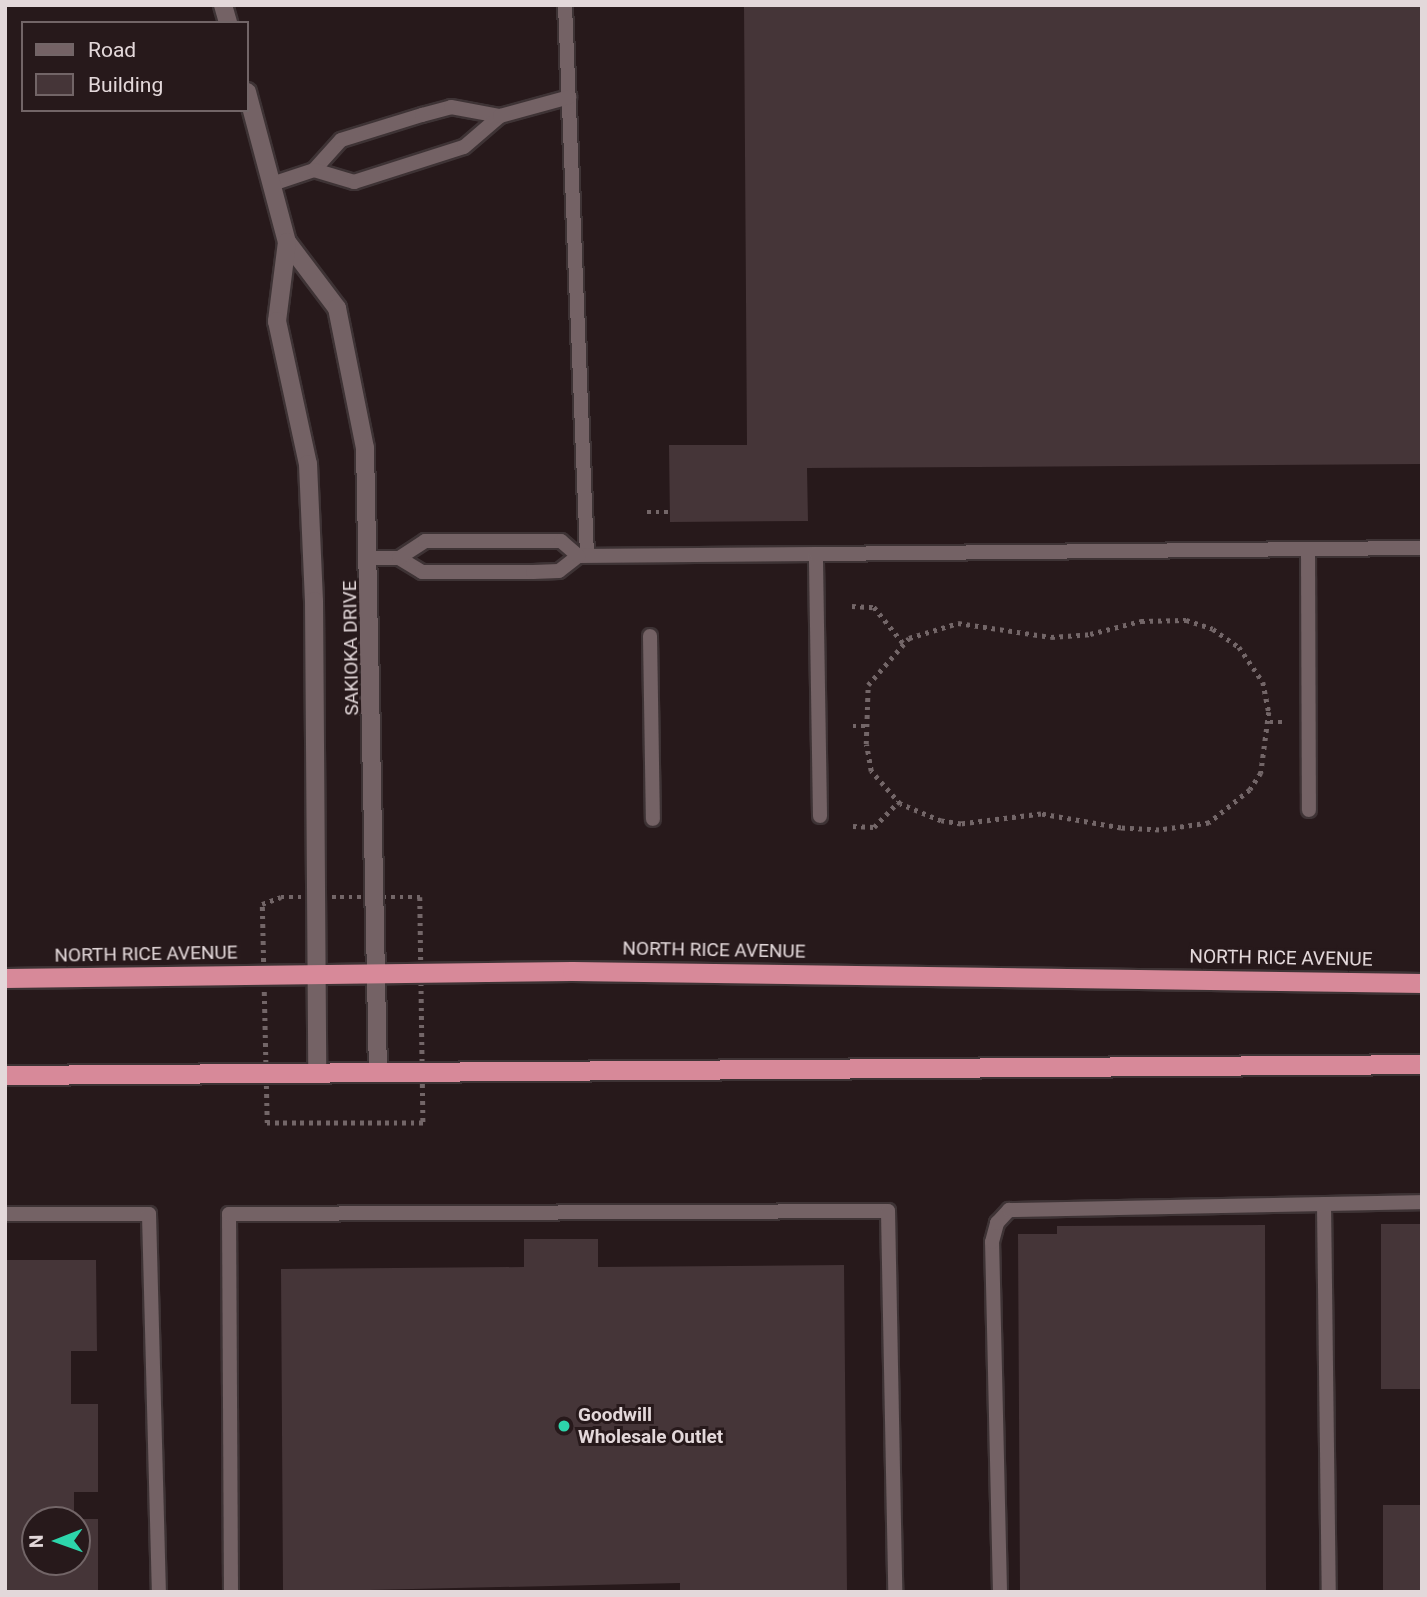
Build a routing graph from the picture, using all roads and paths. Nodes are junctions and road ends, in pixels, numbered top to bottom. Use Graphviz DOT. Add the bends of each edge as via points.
graph roads {
  1 [pos="565,5"];
  2 [pos="248,96"];
  3 [pos="569,97"];
  4 [pos="500,116"];
  5 [pos="314,170"];
  6 [pos="272,184"];
  7 [pos="287,242"];
  8 [pos="647,512"];
  9 [pos="670,512"];
  10 [pos="1422,548"];
  11 [pos="1307,549"];
  12 [pos="816,555"];
  13 [pos="583,556"];
  14 [pos="370,558"];
  15 [pos="399,558"];
  16 [pos="852,606"];
  17 [pos="650,636"];
  18 [pos="903,643"];
  19 [pos="853,726"];
  20 [pos="866,726"];
  21 [pos="898,802"];
  22 [pos="1309,810"];
  23 [pos="820,816"];
  24 [pos="653,818"];
  25 [pos="853,827"];
  26 [pos="378,973"];
  27 [pos="315,974"];
  28 [pos="5,978"];
  29 [pos="1422,983"];
  30 [pos="1422,1064"];
  31 [pos="378,1072"];
  32 [pos="317,1073"];
  33 [pos="5,1075"];
  34 [pos="1422,1202"];
  35 [pos="1324,1204"];
  36 [pos="5,1214"];
  37 [pos="159,1592"];
  38 [pos="231,1592"];
  39 [pos="895,1592"];
  40 [pos="1000,1592"];
  41 [pos="1329,1592"];
  1 -- 3 [label="lane"];
  2 -- 6 [label="street, SAKIOKA DRIVE"];
  3 -- 4 [label="lane"];
  3 -- 13 [label="lane"];
  4 -- 5 [label="lane" via="464,146 354,182"];
  4 -- 5 [label="lane" via="451,107 422,115 341,140"];
  5 -- 6 [label="lane"];
  6 -- 7 [label="street, SAKIOKA DRIVE"];
  7 -- 14 [label="street, SAKIOKA DRIVE" via="337,308 365,448"];
  7 -- 27 [label="street, SAKIOKA DRIVE" via="277,321 308,464 314,601"];
  8 -- 9 [label="path"];
  10 -- 11 [label="lane"];
  11 -- 12 [label="lane"];
  11 -- 22 [label="lane"];
  12 -- 13 [label="lane"];
  12 -- 23 [label="lane"];
  13 -- 15 [label="lane" via="559,571 519,572 422,572"];
  13 -- 15 [label="lane" via="561,541 425,541"];
  14 -- 15 [label="lane"];
  14 -- 26 [label="street, SAKIOKA DRIVE"];
  16 -- 18 [label="path" via="874,607"];
  17 -- 24 [label="lane"];
  18 -- 20 [label="path" via="868,685"];
  18 -- 21 [label="path" via="927,630 958,623 1051,638 1141,621 1197,622 1239,648 1256,670 1267,694 1270,722 1261,773 1250,790 1209,823 1192,827 1121,828 1041,814 961,824 928,818"];
  19 -- 20 [label="path"];
  20 -- 21 [label="path" via="872,771"];
  21 -- 25 [label="path" via="874,827"];
  26 -- 27 [label="highway, NORTH RICE AVENUE"];
  26 -- 29 [label="highway, NORTH RICE AVENUE" via="572,971"];
  26 -- 31 [label="street, SAKIOKA DRIVE"];
  27 -- 28 [label="highway, NORTH RICE AVENUE"];
  27 -- 32 [label="street, SAKIOKA DRIVE"];
  30 -- 31 [label="highway"];
  31 -- 32 [label="highway"];
  32 -- 33 [label="highway"];
  34 -- 35 [label="lane"];
  35 -- 40 [label="lane" via="1023,1208 1009,1210 997,1223 992,1242"];
  35 -- 41 [label="lane"];
  36 -- 37 [label="lane" via="149,1214"];
  38 -- 39 [label="lane" via="229,1214 888,1211"];
}
